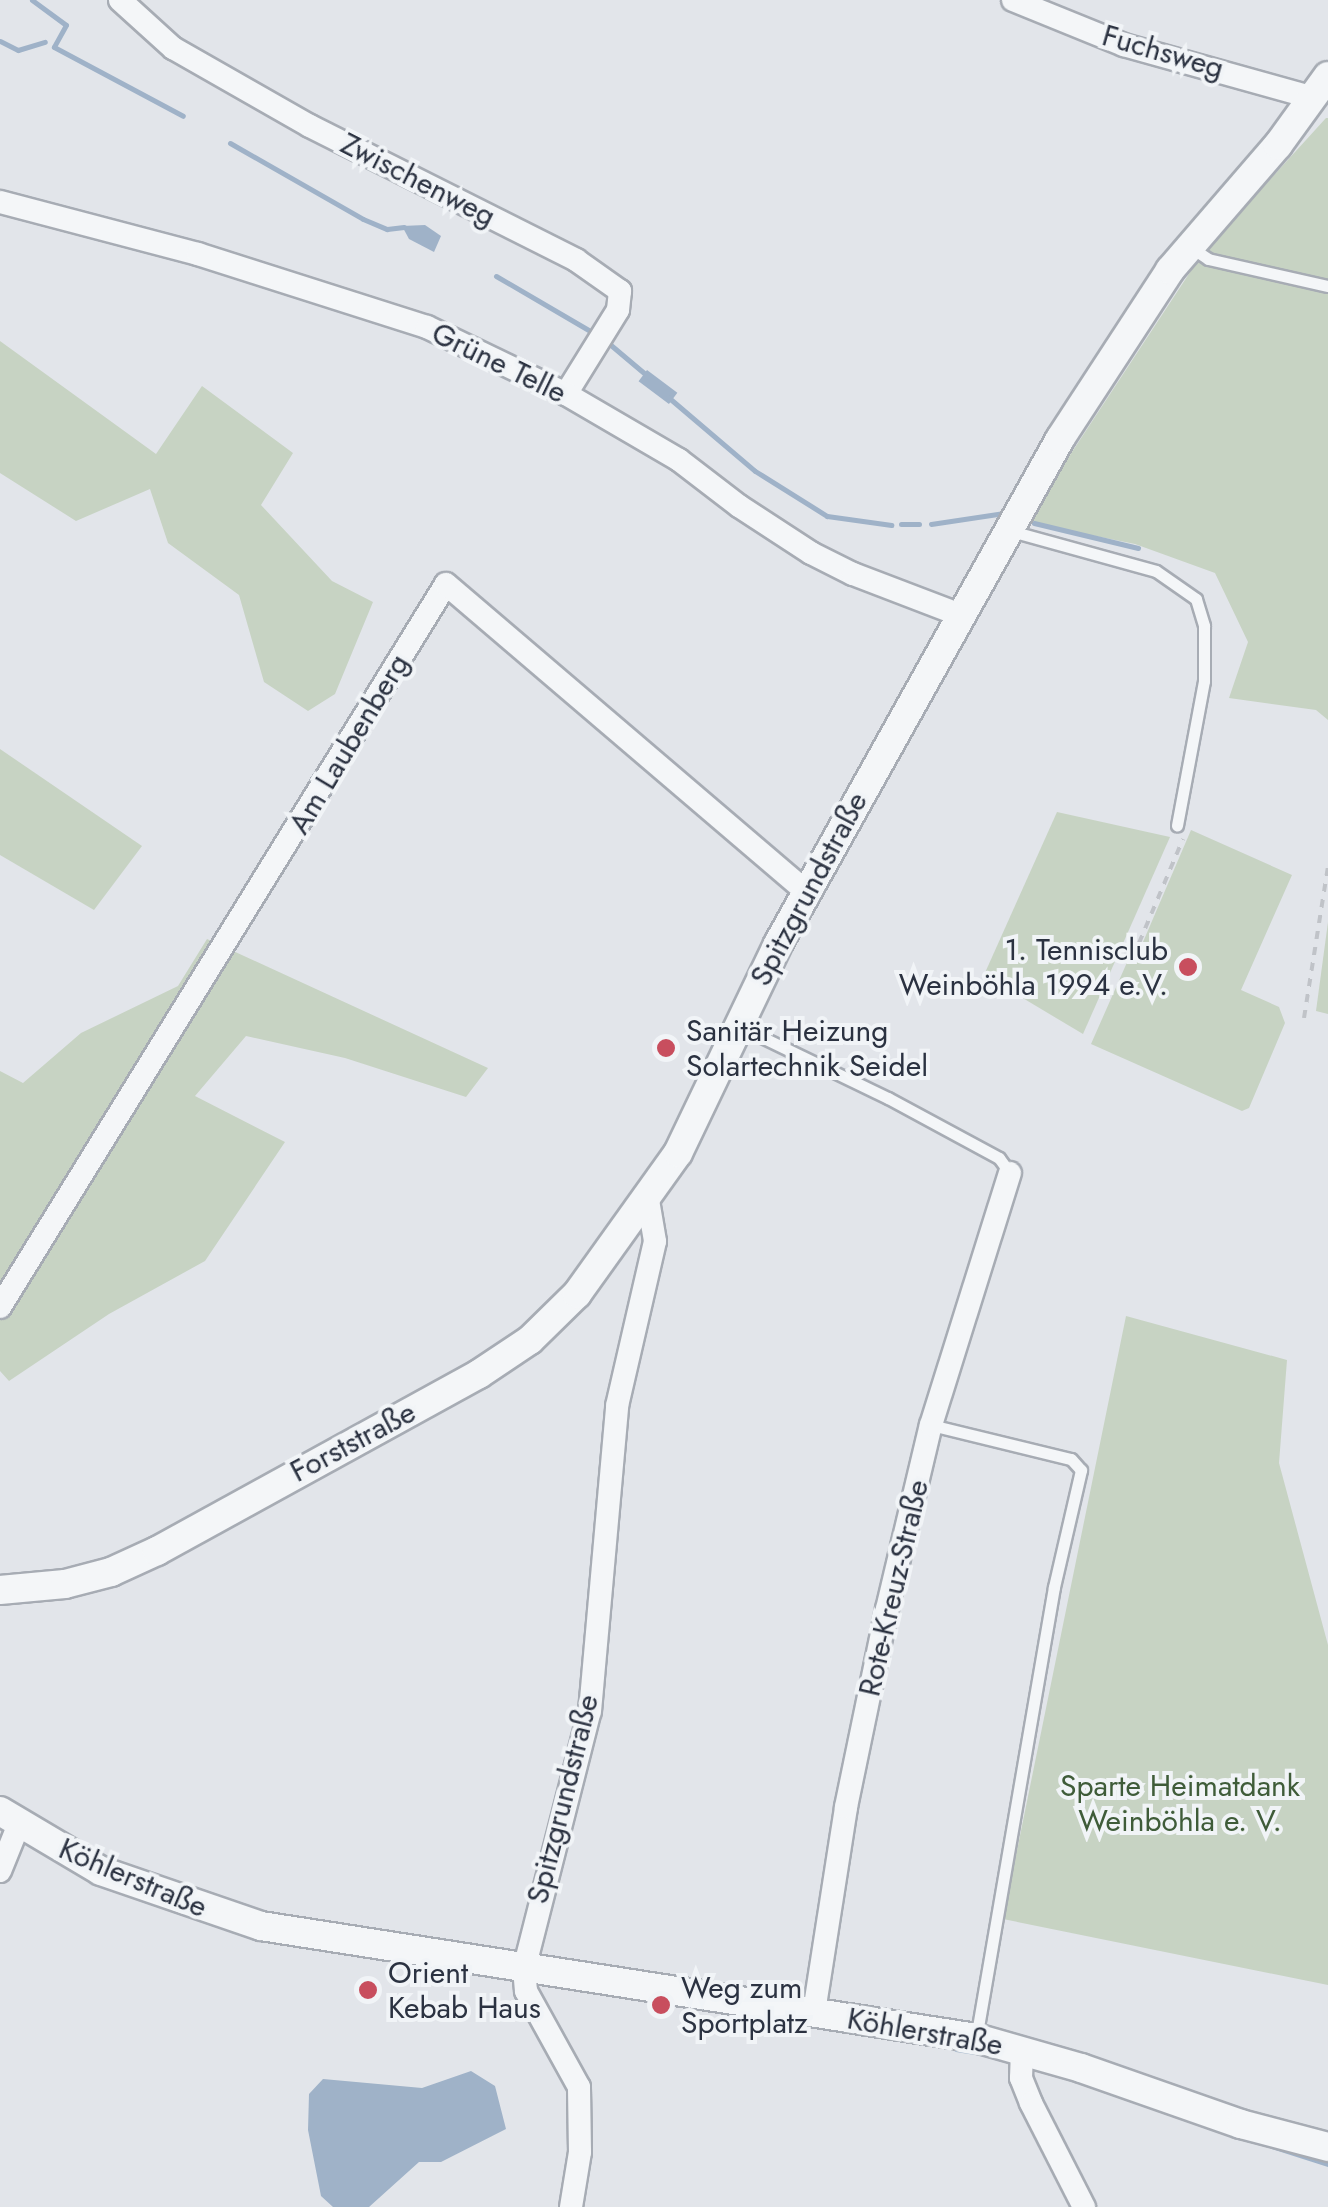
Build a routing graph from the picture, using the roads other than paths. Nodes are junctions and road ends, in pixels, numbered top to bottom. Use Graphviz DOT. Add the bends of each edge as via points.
graph roads {
  1 [pos="120,0"];
  2 [pos="1014,0"];
  3 [pos="1321,87"];
  4 [pos="0,202"];
  5 [pos="1188,246"];
  6 [pos="1328,286"];
  7 [pos="566,394"];
  8 [pos="1007,530"];
  9 [pos="958,614"];
  10 [pos="1177,825"];
  11 [pos="807,892"];
  12 [pos="737,1026"];
  13 [pos="1010,1173"];
  14 [pos="648,1200"];
  15 [pos="0,1306"];
  16 [pos="931,1425"];
  17 [pos="0,1590"];
  18 [pos="9,1818"];
  19 [pos="0,1870"];
  20 [pos="524,1968"];
  21 [pos="814,2012"];
  22 [pos="976,2038"];
  23 [pos="1022,2050"];
  24 [pos="1328,2147"];
  25 [pos="571,2207"];
  26 [pos="1084,2207"];
  1 -- 7 [label="street, Zwischenweg" via="173,48 310,126 576,260 620,291 618,310"];
  2 -- 3 [label="street, Fuchsweg" via="1124,44"];
  3 -- 5 [label="street, Spitzgrundstraße"];
  4 -- 7 [label="street, Grüne Telle" via="198,254 427,328"];
  5 -- 6 [label="lane" via="1208,259"];
  5 -- 8 [label="street, Spitzgrundstraße" via="1105,366"];
  7 -- 9 [label="street, Grüne Telle" via="679,460 811,553"];
  8 -- 9 [label="street, Spitzgrundstraße"];
  8 -- 10 [label="lane" via="1156,571 1196,599 1204,626 1204,682"];
  9 -- 11 [label="street, Spitzgrundstraße"];
  11 -- 12 [label="street, Spitzgrundstraße"];
  11 -- 15 [label="street, Am Laubenberg" via="446,584"];
  12 -- 13 [label="lane" via="888,1098 999,1158"];
  12 -- 14 [label="street, Spitzgrundstraße" via="678,1153"];
  13 -- 16 [label="street, Rote-Kreuz-Straße"];
  14 -- 17 [label="street, Forststraße" via="558,1314 479,1374 136,1562 65,1584"];
  14 -- 20 [label="street, Spitzgrundstraße" via="655,1240 617,1406 590,1711"];
  16 -- 21 [label="street, Rote-Kreuz-Straße" via="846,1807"];
  16 -- 22 [label="lane" via="1071,1459 1080,1470"];
  18 -- 19 [label="street"];
  18 -- 20 [label="street, Köhlerstraße" via="101,1871 261,1926"];
  20 -- 21 [label="street, Köhlerstraße"];
  20 -- 25 [label="street" via="526,1991 580,2087"];
  21 -- 22 [label="street, Köhlerstraße"];
  22 -- 23 [label="street, Köhlerstraße"];
  23 -- 24 [label="street, Köhlerstraße"];
  23 -- 26 [label="street" via="1021,2078"];
}
